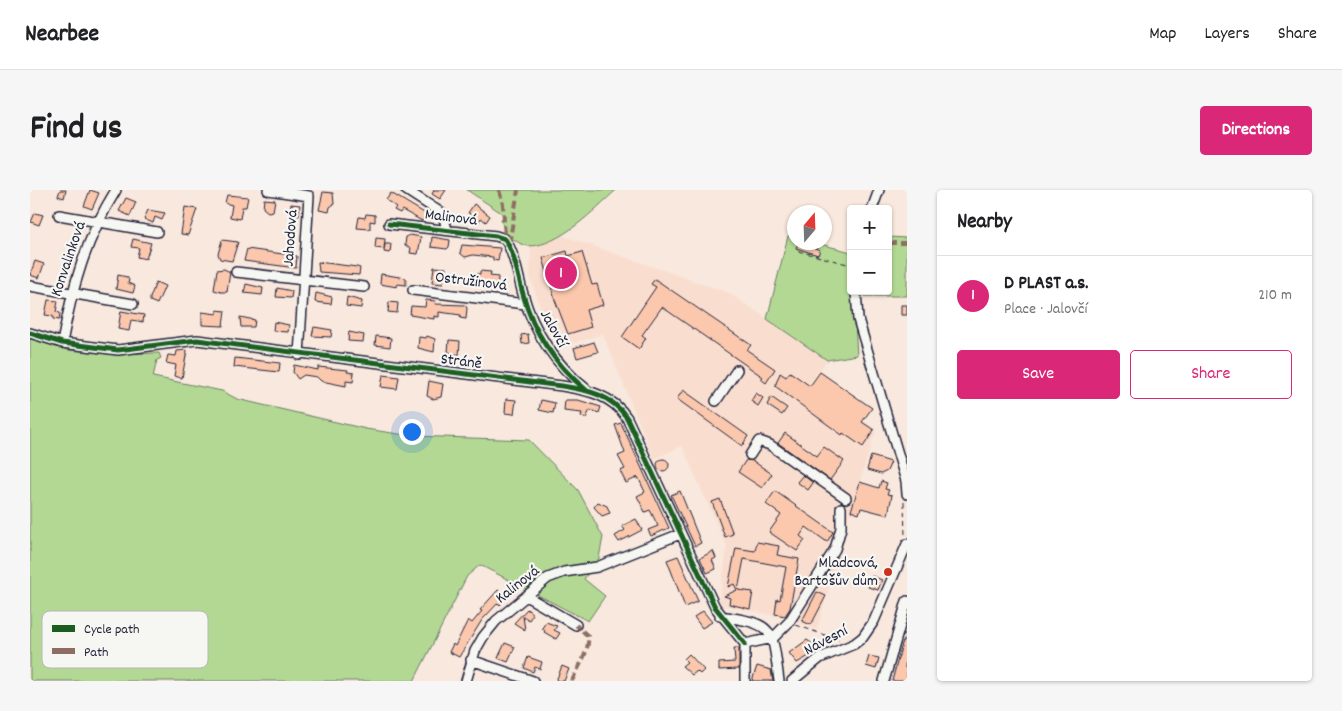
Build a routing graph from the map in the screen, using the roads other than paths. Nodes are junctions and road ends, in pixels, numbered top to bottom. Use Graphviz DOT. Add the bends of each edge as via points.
graph roads {
  1 [pos="116,190"];
  2 [pos="268,190"];
  3 [pos="406,190"];
  4 [pos="879,190"];
  5 [pos="310,193"];
  6 [pos="873,205"];
  7 [pos="59,215"];
  8 [pos="98,222"];
  9 [pos="389,224"];
  10 [pos="447,230"];
  11 [pos="157,232"];
  12 [pos="507,242"];
  13 [pos="236,272"];
  14 [pos="303,282"];
  15 [pos="30,286"];
  16 [pos="364,287"];
  17 [pos="413,290"];
  18 [pos="72,293"];
  19 [pos="856,295"];
  20 [pos="133,304"];
  21 [pos="525,304"];
  22 [pos="30,333"];
  23 [pos="62,342"];
  24 [pos="299,355"];
  25 [pos="737,370"];
  26 [pos="586,390"];
  27 [pos="716,401"];
  28 [pos="750,455"];
  29 [pos="905,496"];
  30 [pos="846,498"];
  31 [pos="841,508"];
  32 [pos="680,534"];
  33 [pos="906,541"];
  34 [pos="526,596"];
  35 [pos="907,601"];
  36 [pos="720,616"];
  37 [pos="576,625"];
  38 [pos="773,638"];
  39 [pos="745,644"];
  40 [pos="471,660"];
  41 [pos="466,681"];
  42 [pos="533,681"];
  43 [pos="745,681"];
  44 [pos="779,681"];
  45 [pos="792,681"];
  46 [pos="884,681"];
  1 -- 8 [label="street, Konvalinková"];
  2 -- 5 [label="street, Jahodová"];
  3 -- 10 [label="street, Malinová" via="443,214"];
  4 -- 6 [label="street"];
  5 -- 14 [label="street, Jahodová"];
  7 -- 8 [label="street"];
  8 -- 11 [label="street"];
  8 -- 18 [label="street, Konvalinková"];
  9 -- 10 [label="street, Malinová"];
  10 -- 12 [label="street, Malinová" via="496,236"];
  12 -- 21 [label="street, Jalovčí"];
  13 -- 14 [label="street, Jahodová"];
  14 -- 16 [label="street, Jahodová"];
  14 -- 24 [label="street, Jahodová"];
  15 -- 18 [label="street"];
  17 -- 21 [label="street, Ostružinová"];
  18 -- 20 [label="street"];
  18 -- 23 [label="street, Konvalinková"];
  19 -- 29 [label="street" via="858,319 906,482"];
  21 -- 26 [label="street, Jalovčí" via="550,353"];
  22 -- 23 [label="street, Stráně"];
  23 -- 24 [label="street, Stráně" via="132,350 197,340"];
  24 -- 26 [label="street, Stráně"];
  25 -- 27 [label="street"];
  26 -- 32 [label="street, Stráně" via="616,404 628,418"];
  28 -- 30 [label="street" via="759,441 770,445"];
  31 -- 38 [label="street" via="841,528 835,549 789,622"];
  32 -- 34 [label="street, Kalinová" via="597,567 548,578"];
  32 -- 36 [label="street, Stráně"];
  33 -- 45 [label="street, Návesní" via="874,621 864,637 820,658"];
  34 -- 37 [label="street"];
  34 -- 40 [label="street, Kalinová" via="483,636"];
  35 -- 46 [label="street"];
  36 -- 38 [label="street" via="754,621"];
  36 -- 39 [label="street, Stráně"];
  38 -- 39 [label="street"];
  38 -- 44 [label="street"];
  39 -- 43 [label="street"];
  40 -- 41 [label="street, Kalinová"];
  40 -- 42 [label="street"];
}
